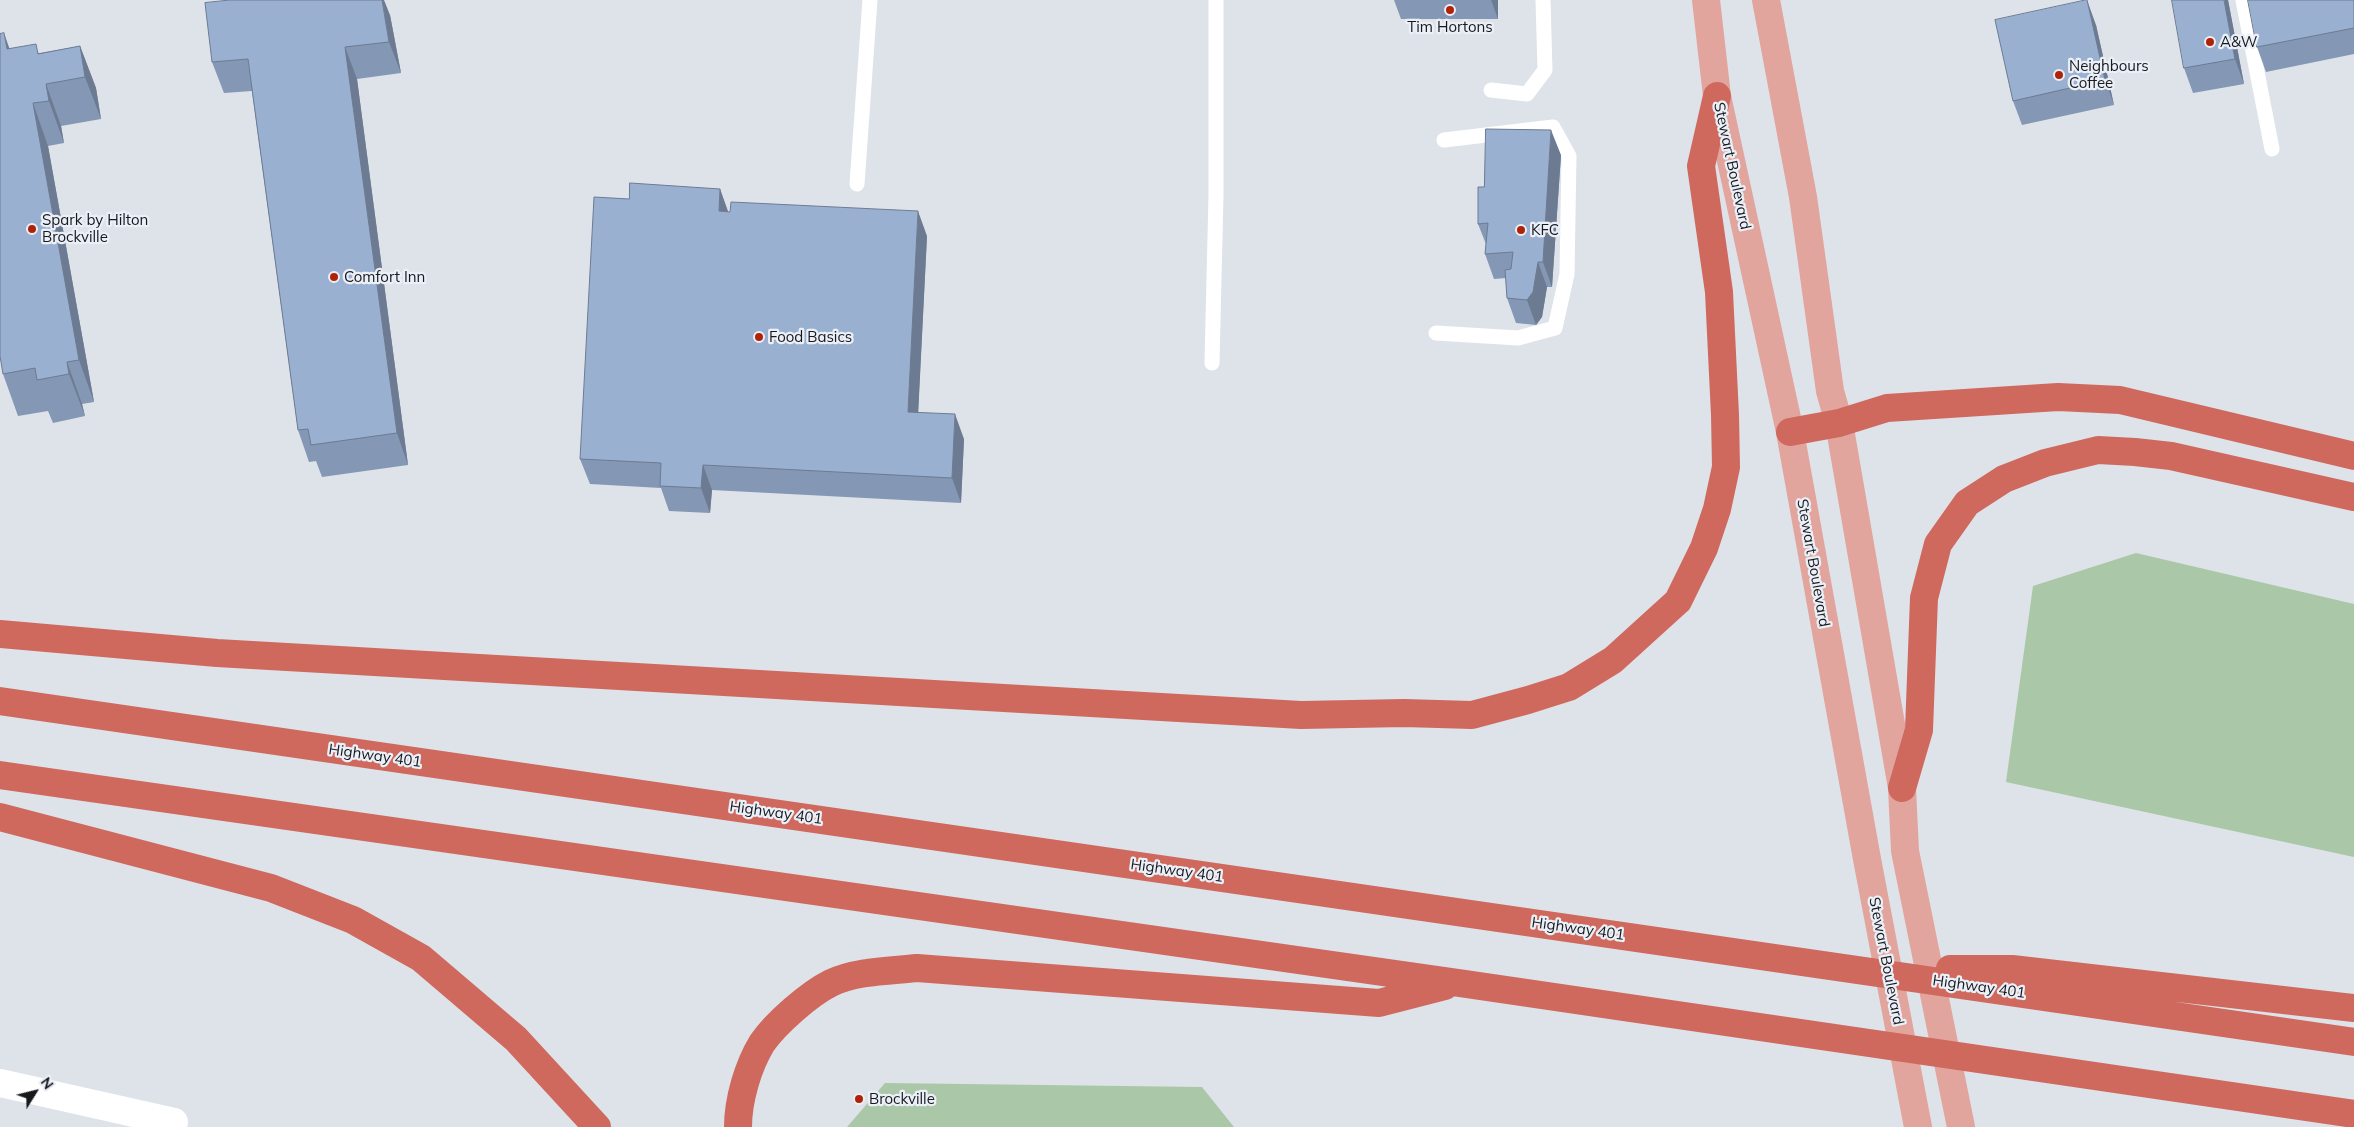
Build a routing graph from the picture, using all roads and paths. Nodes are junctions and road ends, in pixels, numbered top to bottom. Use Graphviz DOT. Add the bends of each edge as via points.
graph roads {
  1 [pos="870,0"];
  2 [pos="1216,0"];
  3 [pos="1543,0"];
  4 [pos="1706,0"];
  5 [pos="1766,0"];
  6 [pos="2243,0"];
  7 [pos="1491,90"];
  8 [pos="1717,96"];
  9 [pos="1444,140"];
  10 [pos="2272,149"];
  11 [pos="857,184"];
  12 [pos="1436,334"];
  13 [pos="1212,363"];
  14 [pos="1839,423"];
  15 [pos="1790,432"];
  16 [pos="2354,456"];
  17 [pos="2354,497"];
  18 [pos="0,634"];
  19 [pos="0,701"];
  20 [pos="0,775"];
  21 [pos="1902,788"];
  22 [pos="0,817"];
  23 [pos="1863,970"];
  24 [pos="1459,983"];
  25 [pos="2354,1008"];
  26 [pos="2354,1042"];
  27 [pos="0,1083"];
  28 [pos="2354,1114"];
  29 [pos="174,1122"];
  30 [pos="597,1127"];
  31 [pos="738,1127"];
  32 [pos="1918,1127"];
  33 [pos="1961,1127"];
  1 -- 11 [label="lane"];
  2 -- 13 [label="lane"];
  3 -- 7 [label="lane" via="1545,70 1527,94"];
  4 -- 8 [label="main road, Stewart Boulevard"];
  5 -- 14 [label="main road" via="1803,197 1830,391"];
  6 -- 10 [label="lane"];
  8 -- 15 [label="main road, Stewart Boulevard"];
  8 -- 18 [label="highway" via="1701,166 1719,292 1725,406 1726,467 1717,509 1704,548 1678,601 1613,660 1569,686 1528,700 1472,715 1301,715 217,653"];
  9 -- 12 [label="lane" via="1552,127 1569,156 1567,274 1555,328 1518,338"];
  14 -- 15 [label="highway"];
  14 -- 16 [label="highway" via="1887,408 2058,397 2120,400"];
  14 -- 21 [label="main road"];
  15 -- 32 [label="main road, Stewart Boulevard"];
  17 -- 21 [label="highway" via="2171,456 2098,450 2045,463 1997,484 1967,503 1938,544 1924,598 1919,730"];
  19 -- 23 [label="highway, Highway 401"];
  20 -- 24 [label="highway"];
  21 -- 33 [label="main road" via="1905,851"];
  22 -- 30 [label="highway" via="270,888 353,920 421,958 516,1039"];
  23 -- 25 [label="highway" via="2012,969"];
  23 -- 26 [label="highway, Highway 401"];
  24 -- 28 [label="highway"];
  24 -- 31 [label="highway" via="1379,1002 917,968 860,975 832,983 810,998 762,1043 748,1075"];
  27 -- 29 [label="street"];
}
